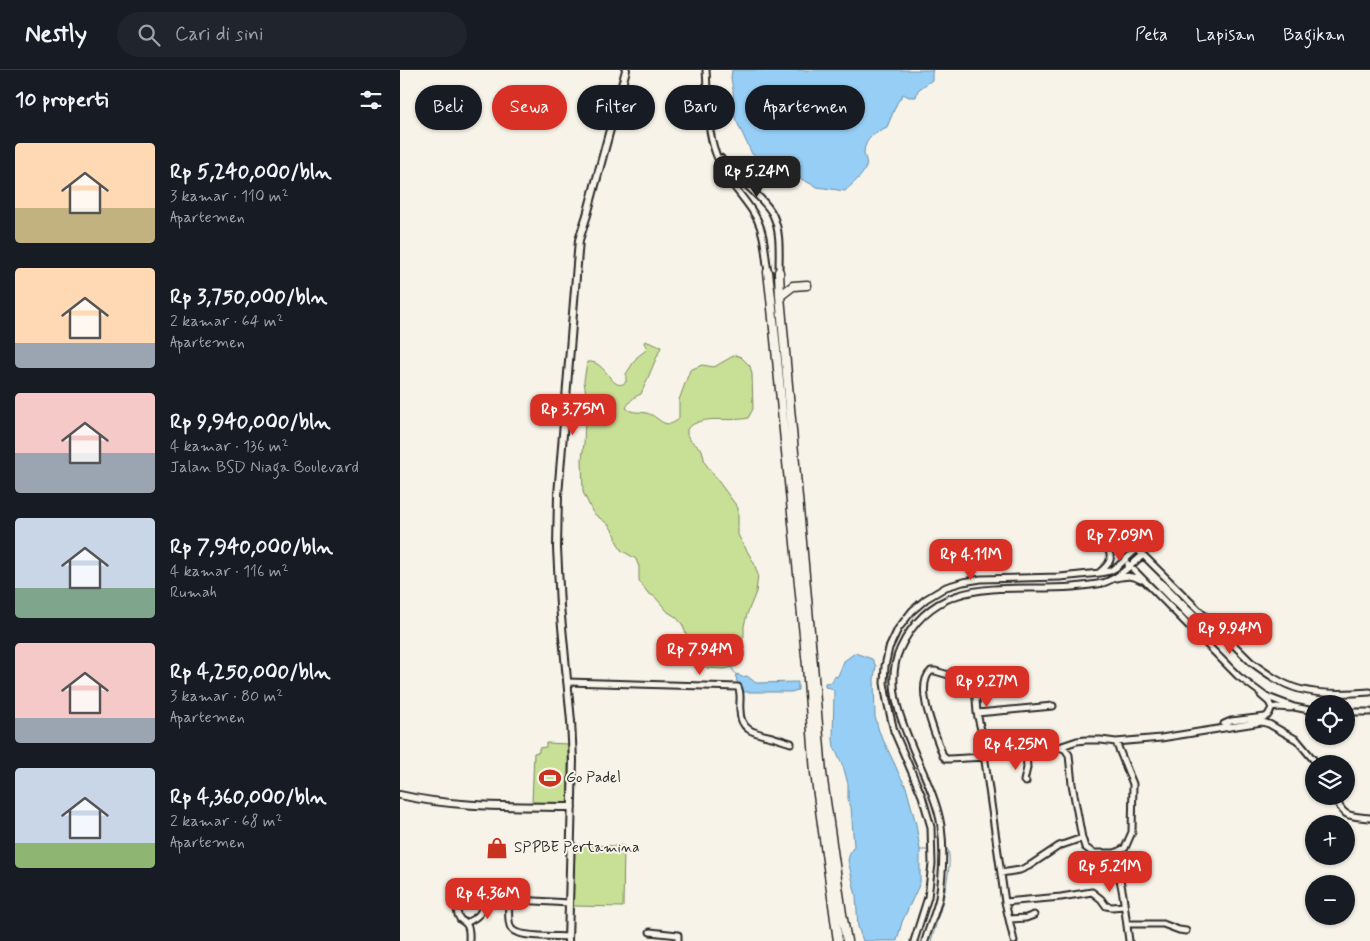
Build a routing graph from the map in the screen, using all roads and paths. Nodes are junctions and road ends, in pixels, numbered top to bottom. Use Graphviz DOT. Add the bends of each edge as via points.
graph roads {
  1 [pos="626,70"];
  2 [pos="706,70"];
  3 [pos="711,135"];
  4 [pos="768,272"];
  5 [pos="779,272"];
  6 [pos="807,285"];
  7 [pos="780,296"];
  8 [pos="1106,544"];
  9 [pos="1143,555"];
  10 [pos="1124,561"];
  11 [pos="1130,566"];
  12 [pos="1100,573"];
  13 [pos="1114,578"];
  14 [pos="1146,583"];
  15 [pos="568,682"];
  16 [pos="1256,689"];
  17 [pos="1370,692"];
  18 [pos="1053,706"];
  19 [pos="1294,707"];
  20 [pos="899,708"];
  21 [pos="1272,708"];
  22 [pos="1305,709"];
  23 [pos="889,710"];
  24 [pos="1355,712"];
  25 [pos="1370,712"];
  26 [pos="977,713"];
  27 [pos="1225,728"];
  28 [pos="1116,742"];
  29 [pos="791,743"];
  30 [pos="1059,747"];
  31 [pos="1026,751"];
  32 [pos="1310,755"];
  33 [pos="984,756"];
  34 [pos="1026,782"];
  35 [pos="400,794"];
  36 [pos="1339,805"];
  37 [pos="572,807"];
  38 [pos="1370,818"];
  39 [pos="1082,838"];
  40 [pos="1115,853"];
  41 [pos="1001,873"];
  42 [pos="484,898"];
  43 [pos="509,900"];
  44 [pos="1005,902"];
  45 [pos="569,903"];
  46 [pos="1124,906"];
  47 [pos="1034,915"];
  48 [pos="1010,920"];
  49 [pos="466,923"];
  50 [pos="1127,924"];
  51 [pos="1186,931"];
  52 [pos="650,932"];
  53 [pos="568,939"];
  54 [pos="469,941"];
  55 [pos="678,941"];
  56 [pos="838,941"];
  57 [pos="847,941"];
  58 [pos="914,941"];
  59 [pos="924,941"];
  60 [pos="1014,941"];
  61 [pos="1129,941"];
  1 -- 15 [label="main road" via="579,240 576,270 558,495 557,548"];
  2 -- 3 [label="street"];
  3 -- 4 [label="street" via="722,168 760,225"];
  3 -- 5 [label="street" via="725,165 773,214"];
  4 -- 56 [label="highway" via="815,774"];
  5 -- 7 [label="highway"];
  6 -- 7 [label="highway" via="793,286"];
  7 -- 57 [label="highway" via="822,773"];
  8 -- 12 [label="street" via="1110,561"];
  9 -- 10 [label="street" via="1137,549"];
  9 -- 11 [label="street"];
  9 -- 17 [label="street" via="1266,673 1308,691"];
  10 -- 11 [label="street"];
  10 -- 12 [label="street" via="1110,571"];
  11 -- 13 [label="street"];
  11 -- 14 [label="street"];
  12 -- 23 [label="street" via="981,579 946,587 926,599 898,629 889,648 884,683"];
  13 -- 14 [label="street" via="1135,577"];
  13 -- 20 [label="street" via="1083,586 964,592 931,608 907,634 899,653 894,683"];
  14 -- 16 [label="street" via="1238,676"];
  15 -- 29 [label="street" via="738,687 741,720 746,727 760,735"];
  15 -- 37 [label="main road" via="573,760"];
  16 -- 19 [label="street"];
  16 -- 21 [label="street"];
  18 -- 26 [label="street"];
  19 -- 21 [label="street"];
  19 -- 22 [label="street"];
  20 -- 23 [label="street"];
  20 -- 59 [label="street" via="904,728 932,792 941,825 943,858 938,899"];
  21 -- 27 [label="street" via="1265,718 1231,721 1224,724"];
  23 -- 58 [label="street" via="931,827 932,864 928,897"];
  24 -- 25 [label="street"];
  26 -- 33 [label="street"];
  26 -- 33 [label="street" via="973,670 952,676 935,671 928,674 925,703 943,756 949,759"];
  27 -- 28 [label="street"];
  27 -- 32 [label="street" via="1262,722 1269,724 1297,740"];
  28 -- 30 [label="street" via="1086,740"];
  28 -- 40 [label="street" via="1133,784 1132,832 1125,848"];
  30 -- 31 [label="street"];
  30 -- 39 [label="street" via="1065,749 1069,756"];
  31 -- 33 [label="street"];
  31 -- 34 [label="street"];
  33 -- 41 [label="street"];
  35 -- 37 [label="main road" via="473,805"];
  36 -- 38 [label="street" via="1344,814"];
  37 -- 45 [label="main road"];
  39 -- 40 [label="street" via="1085,847 1093,853"];
  39 -- 41 [label="street" via="1059,846 1020,870"];
  40 -- 46 [label="street"];
  41 -- 44 [label="street"];
  42 -- 43 [label="street"];
  42 -- 49 [label="street" via="480,914"];
  42 -- 49 [label="street" via="466,898 458,906 460,919"];
  43 -- 45 [label="street"];
  43 -- 53 [label="street" via="509,922 514,931"];
  44 -- 46 [label="street" via="1092,892 1106,906"];
  44 -- 48 [label="street"];
  45 -- 53 [label="main road"];
  46 -- 50 [label="street"];
  47 -- 48 [label="street"];
  48 -- 60 [label="street"];
  49 -- 54 [label="street"];
  50 -- 51 [label="street" via="1163,924"];
  50 -- 61 [label="street"];
  52 -- 55 [label="street" via="678,935"];
}
